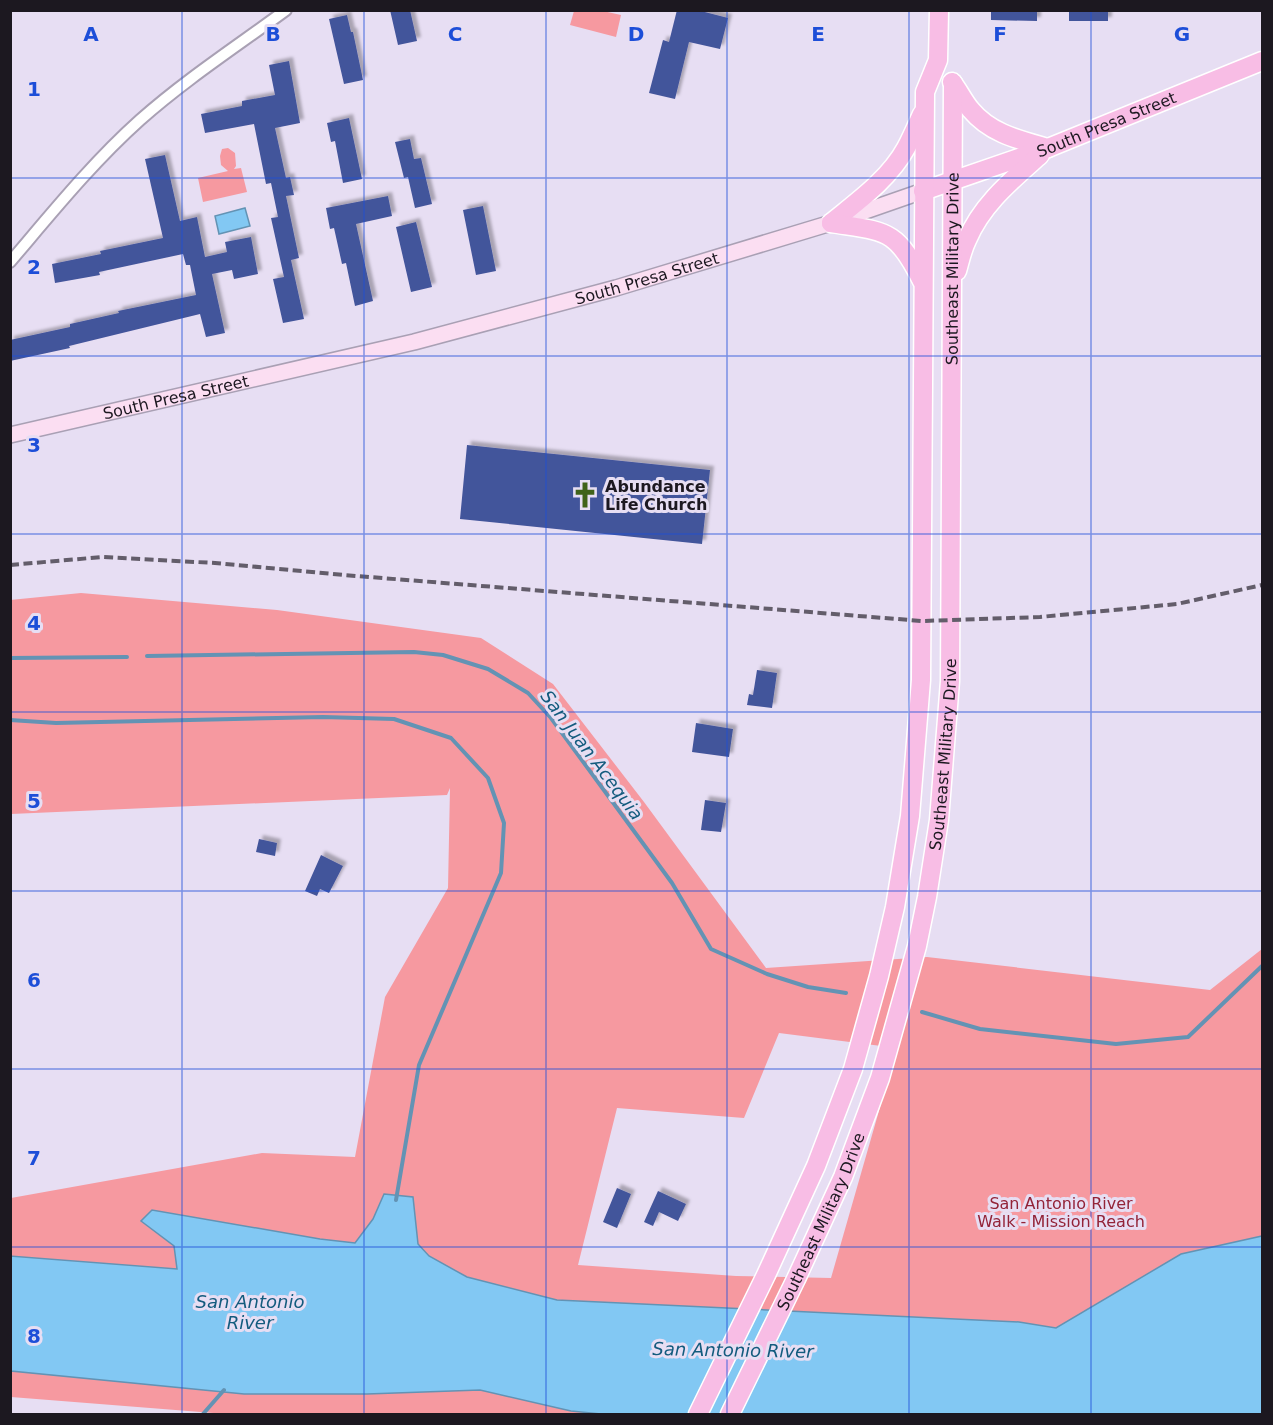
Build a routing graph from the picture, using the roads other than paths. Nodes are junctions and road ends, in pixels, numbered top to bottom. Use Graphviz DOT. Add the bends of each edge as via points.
graph roads {
  1 [pos="286,10"];
  2 [pos="939,10"];
  3 [pos="938,60"];
  4 [pos="1263,61"];
  5 [pos="953,83"];
  6 [pos="925,106"];
  7 [pos="1048,148"];
  8 [pos="951,182"];
  9 [pos="923,191"];
  10 [pos="831,223"];
  11 [pos="10,262"];
  12 [pos="923,283"];
  13 [pos="951,292"];
  14 [pos="10,435"];
  15 [pos="918,732"];
  16 [pos="945,734"];
  17 [pos="698,1414"];
  18 [pos="730,1414"];
  1 -- 11 [label="street" via="132,127"];
  2 -- 3 [label="main road, Southeast Military Drive"];
  3 -- 5 [label="main road"];
  3 -- 6 [label="main road, Southeast Military Drive" via="925,92"];
  4 -- 7 [label="main road, South Presa Street"];
  5 -- 7 [label="main road" via="970,110 991,129"];
  5 -- 8 [label="main road, Southeast Military Drive"];
  6 -- 9 [label="main road, Southeast Military Drive"];
  6 -- 10 [label="main road" via="894,166"];
  7 -- 8 [label="main road, South Presa Street"];
  7 -- 13 [label="main road" via="992,199 975,222"];
  8 -- 9 [label="main road, South Presa Street"];
  8 -- 13 [label="main road, Southeast Military Drive"];
  9 -- 10 [label="main road, South Presa Street"];
  9 -- 12 [label="main road, Southeast Military Drive"];
  10 -- 12 [label="main road" via="889,236 910,256"];
  10 -- 14 [label="main road, South Presa Street" via="616,288 414,342"];
  12 -- 15 [label="main road, Southeast Military Drive"];
  13 -- 16 [label="main road, Southeast Military Drive" via="950,661"];
  15 -- 16 [label="main road"];
  15 -- 17 [label="main road, Southeast Military Drive" via="910,816 895,907 853,1069 816,1166"];
  16 -- 18 [label="main road, Southeast Military Drive" via="939,820 927,897 880,1078 843,1177"];
}
